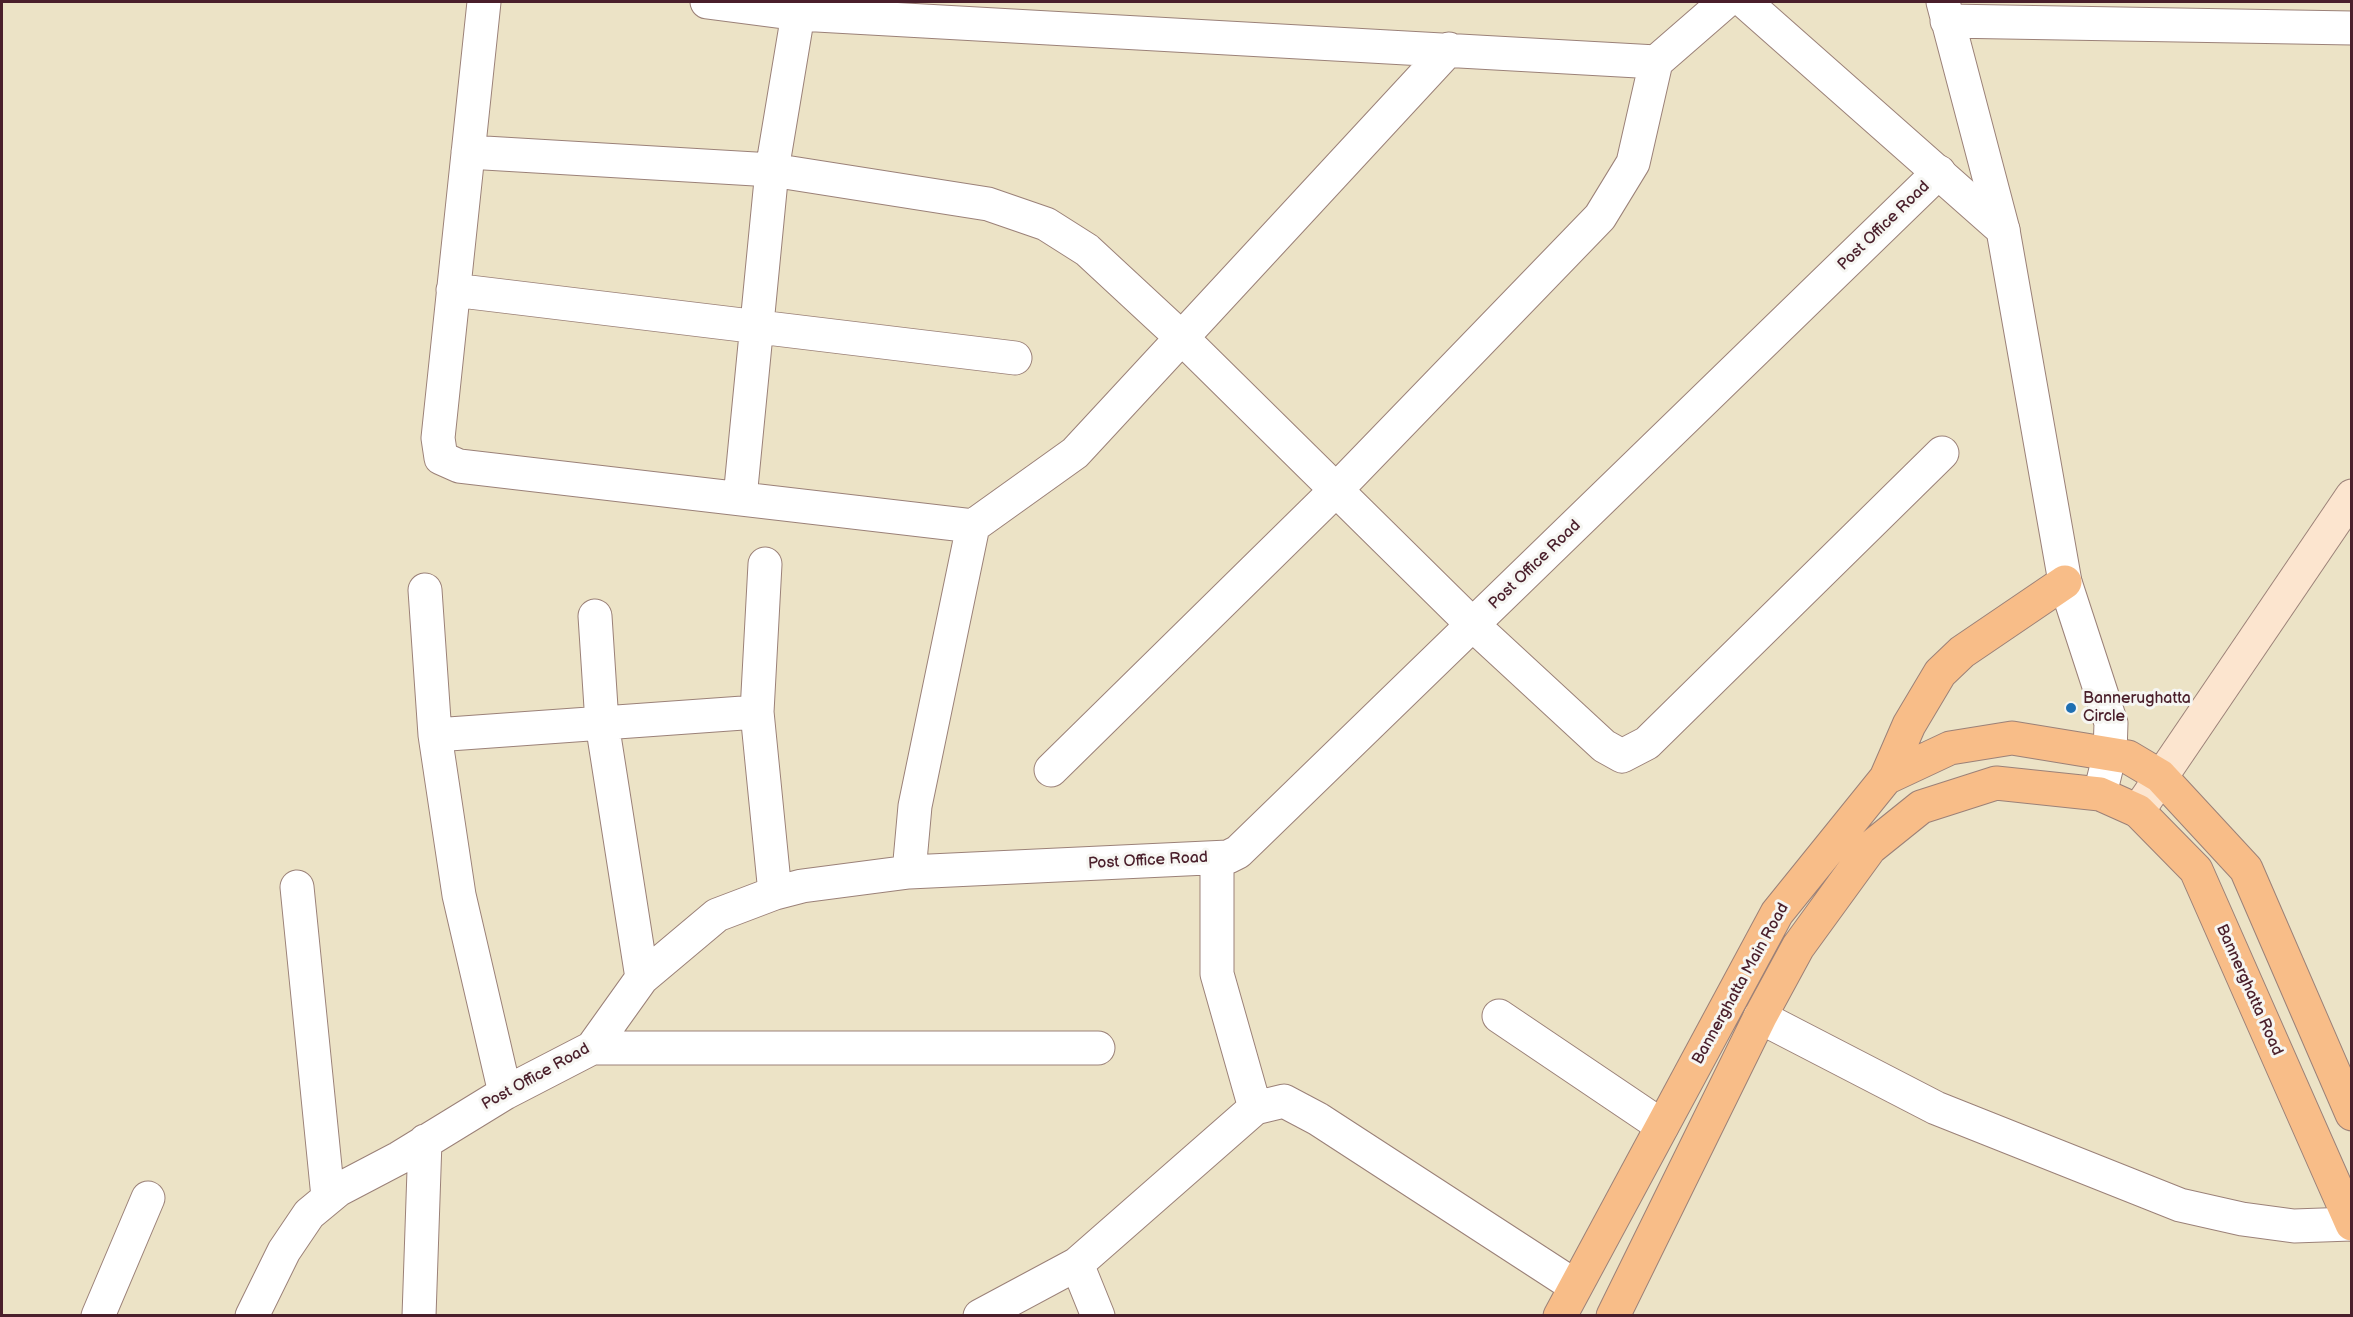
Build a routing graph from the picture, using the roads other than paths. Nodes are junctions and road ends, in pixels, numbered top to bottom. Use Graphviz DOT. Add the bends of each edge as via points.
graph roads {
  1 [pos="484,2"];
  2 [pos="707,2"];
  3 [pos="1725,2"];
  4 [pos="1745,2"];
  5 [pos="800,8"];
  6 [pos="1945,11"];
  7 [pos="2344,19"];
  8 [pos="1449,50"];
  9 [pos="1656,62"];
  10 [pos="468,152"];
  11 [pos="772,170"];
  12 [pos="1939,172"];
  13 [pos="2003,230"];
  14 [pos="453,290"];
  15 [pos="757,327"];
  16 [pos="1183,339"];
  17 [pos="1015,358"];
  18 [pos="1942,453"];
  19 [pos="1336,490"];
  20 [pos="2352,496"];
  21 [pos="740,498"];
  22 [pos="973,526"];
  23 [pos="765,564"];
  24 [pos="2065,582"];
  25 [pos="424,590"];
  26 [pos="595,616"];
  27 [pos="1473,625"];
  28 [pos="757,712"];
  29 [pos="602,723"];
  30 [pos="435,735"];
  31 [pos="2110,753"];
  32 [pos="1051,770"];
  33 [pos="2160,776"];
  34 [pos="1886,778"];
  35 [pos="2100,794"];
  36 [pos="2138,811"];
  37 [pos="1217,858"];
  38 [pos="909,872"];
  39 [pos="297,887"];
  40 [pos="775,893"];
  41 [pos="642,978"];
  42 [pos="1500,1016"];
  43 [pos="1760,1017"];
  44 [pos="592,1048"];
  45 [pos="1098,1048"];
  46 [pos="505,1093"];
  47 [pos="1255,1108"];
  48 [pos="2352,1114"];
  49 [pos="1662,1126"];
  50 [pos="425,1141"];
  51 [pos="328,1197"];
  52 [pos="148,1198"];
  53 [pos="2351,1224"];
  54 [pos="1077,1264"];
  55 [pos="1575,1286"];
  56 [pos="98,1316"];
  57 [pos="252,1316"];
  58 [pos="419,1316"];
  59 [pos="980,1316"];
  60 [pos="1098,1316"];
  61 [pos="1560,1316"];
  62 [pos="1613,1316"];
  1 -- 10 [label="street"];
  2 -- 5 [label="street"];
  3 -- 9 [label="street"];
  4 -- 12 [label="street"];
  5 -- 8 [label="street"];
  5 -- 11 [label="street"];
  6 -- 7 [label="street"];
  6 -- 13 [label="street"];
  8 -- 9 [label="street"];
  8 -- 16 [label="street"];
  9 -- 19 [label="street" via="1633,163 1599,217"];
  10 -- 11 [label="street"];
  10 -- 14 [label="street"];
  11 -- 15 [label="street"];
  11 -- 16 [label="street" via="988,204 1046,225 1087,250"];
  12 -- 13 [label="street"];
  12 -- 27 [label="street, Post Office Road"];
  13 -- 24 [label="street"];
  14 -- 15 [label="street"];
  14 -- 21 [label="street" via="438,438 441,458 459,466"];
  15 -- 17 [label="street"];
  15 -- 21 [label="street"];
  16 -- 19 [label="street"];
  16 -- 22 [label="street" via="1075,453"];
  18 -- 27 [label="street" via="1647,743 1622,756 1604,746"];
  19 -- 27 [label="street"];
  19 -- 32 [label="street"];
  20 -- 33 [label="main road"];
  21 -- 22 [label="street"];
  22 -- 38 [label="street" via="915,806"];
  23 -- 28 [label="street"];
  24 -- 31 [label="street" via="2111,723"];
  24 -- 34 [label="main road" via="1962,652 1940,673 1909,725"];
  25 -- 30 [label="street"];
  26 -- 29 [label="street"];
  27 -- 37 [label="street, Post Office Road" via="1238,852"];
  28 -- 29 [label="street"];
  28 -- 40 [label="street"];
  29 -- 30 [label="street"];
  29 -- 41 [label="street"];
  30 -- 46 [label="street" via="459,895"];
  31 -- 33 [label="main road" via="2128,757"];
  31 -- 34 [label="main road, Bannerghatta Main Road" via="2012,738 1950,748"];
  31 -- 35 [label="street"];
  33 -- 36 [label="main road"];
  33 -- 48 [label="main road" via="2246,869"];
  34 -- 49 [label="main road, Bannerghatta Main Road" via="1777,913"];
  35 -- 36 [label="main road, Bannerghatta Road"];
  35 -- 43 [label="main road, Bannerghatta Main Road" via="1996,783 1921,807 1870,848 1798,947"];
  36 -- 53 [label="main road, Bannerghatta Road" via="2196,870"];
  37 -- 38 [label="street, Post Office Road"];
  37 -- 47 [label="street" via="1217,974"];
  38 -- 40 [label="street, Post Office Road"];
  39 -- 51 [label="street"];
  40 -- 41 [label="street, Post Office Road" via="717,915"];
  41 -- 44 [label="street, Post Office Road"];
  42 -- 49 [label="street"];
  43 -- 53 [label="street" via="1936,1108 2180,1205 2294,1226"];
  43 -- 62 [label="main road, Bannerghatta Main Road"];
  44 -- 45 [label="street"];
  44 -- 46 [label="street, Post Office Road"];
  46 -- 50 [label="street, Post Office Road"];
  47 -- 54 [label="street"];
  47 -- 55 [label="street" via="1284,1101 1318,1119"];
  49 -- 55 [label="main road, Bannerghatta Main Road"];
  50 -- 51 [label="street, Post Office Road"];
  50 -- 58 [label="street"];
  51 -- 57 [label="street, Post Office Road" via="309,1214 284,1251"];
  52 -- 56 [label="street"];
  54 -- 59 [label="street"];
  54 -- 60 [label="street"];
  55 -- 61 [label="main road, Bannerghatta Main Road"];
}
